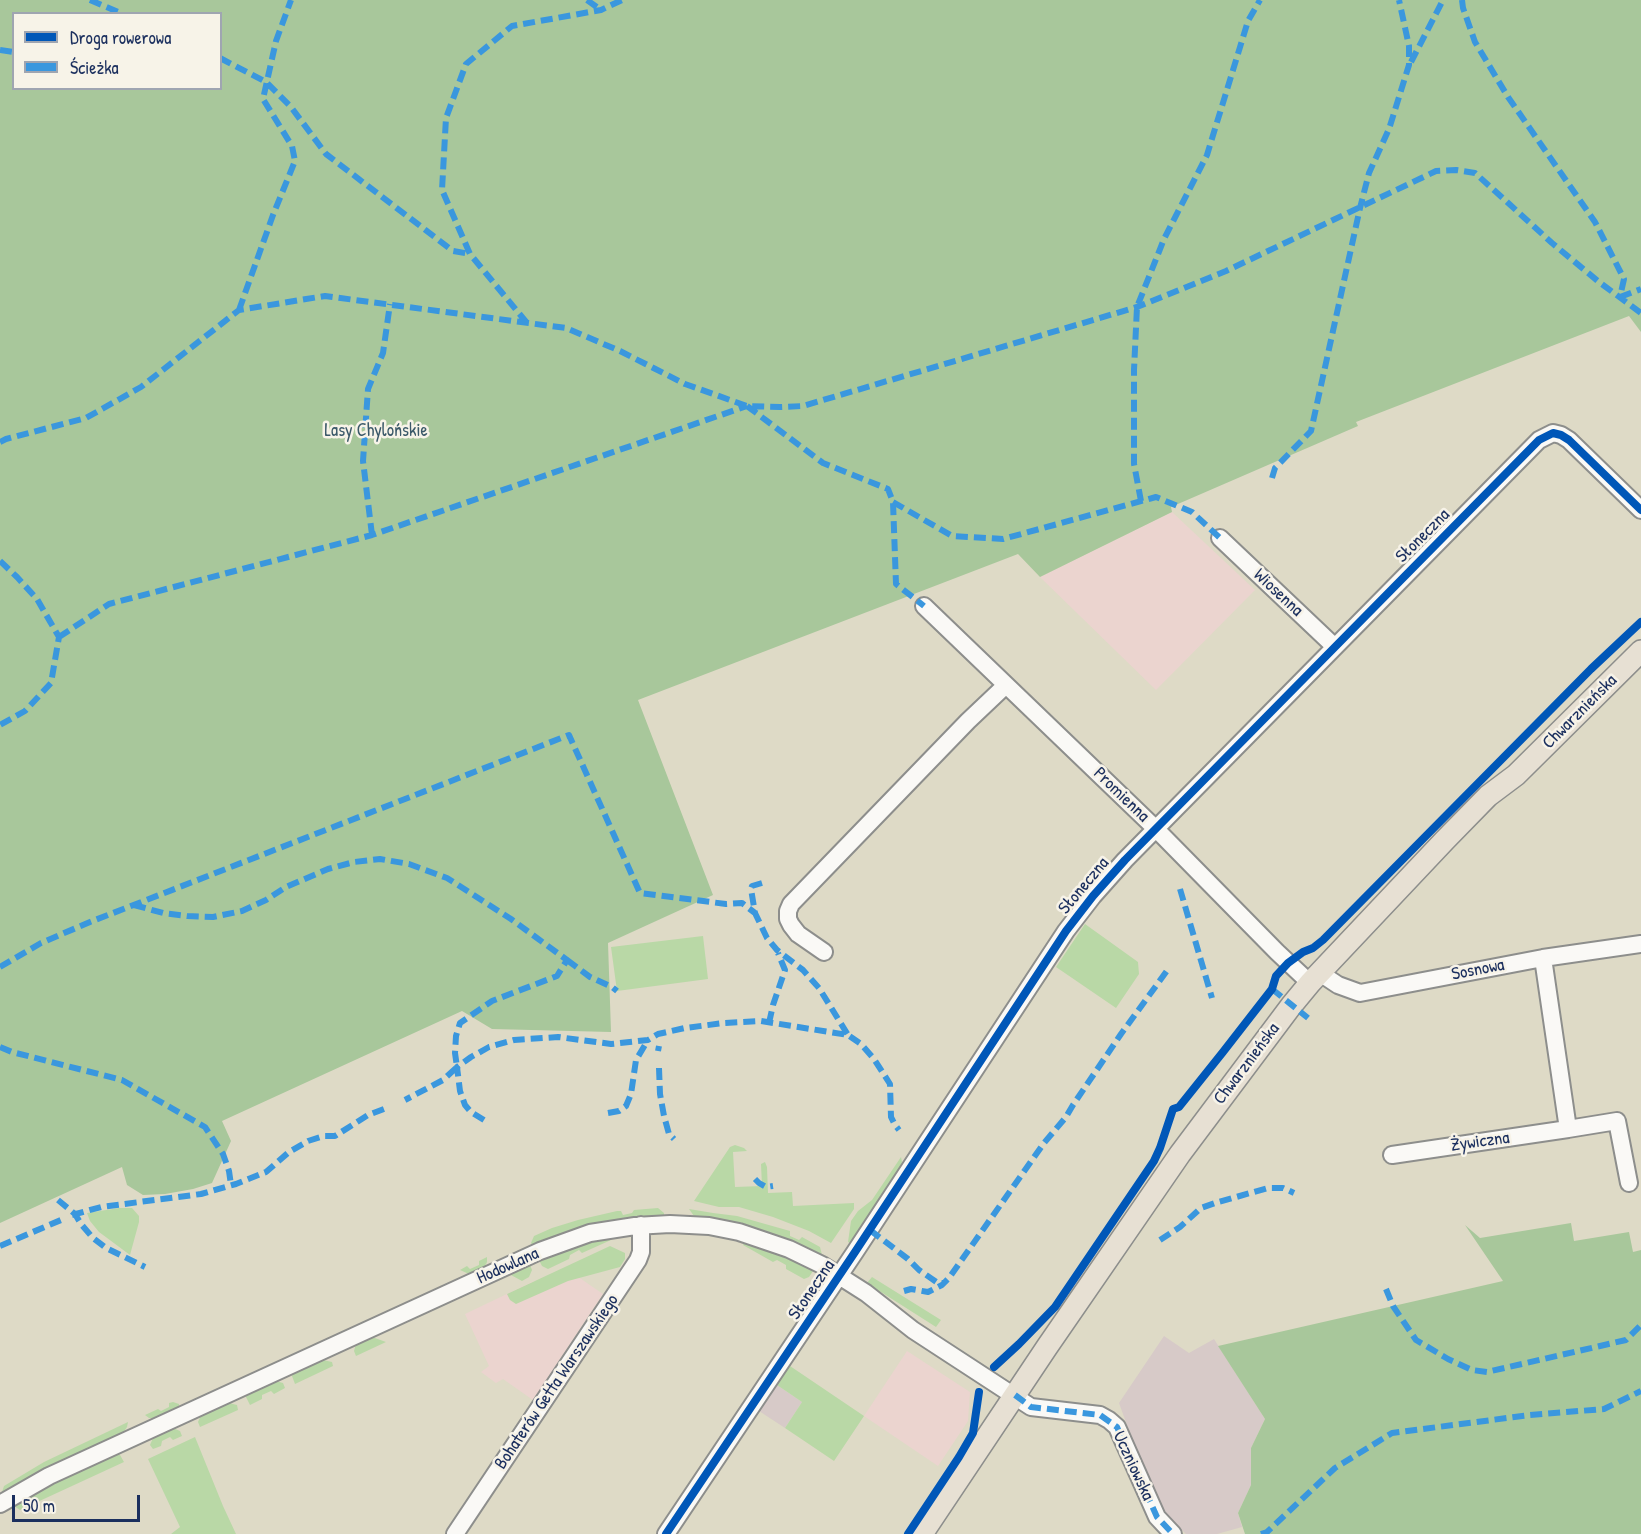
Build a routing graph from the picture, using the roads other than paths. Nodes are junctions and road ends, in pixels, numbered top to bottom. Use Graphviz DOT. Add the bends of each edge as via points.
graph roads {
  1 [pos="1641,510"];
  2 [pos="1220,538"];
  3 [pos="924,606"];
  4 [pos="1335,647"];
  5 [pos="1641,651"];
  6 [pos="1006,685"];
  7 [pos="1156,829"];
  8 [pos="1641,944"];
  9 [pos="824,952"];
  10 [pos="1543,958"];
  11 [pos="1315,978"];
  12 [pos="1568,1129"];
  13 [pos="1392,1155"];
  14 [pos="1629,1183"];
  15 [pos="641,1225"];
  16 [pos="839,1276"];
  17 [pos="1015,1395"];
  18 [pos="0,1504"];
  19 [pos="455,1534"];
  20 [pos="666,1534"];
  21 [pos="922,1534"];
  22 [pos="1173,1534"];
  1 -- 4 [label="street, Słoneczna" via="1569,440 1552,433 1545,436"];
  2 -- 4 [label="street, Wiosenna"];
  3 -- 6 [label="street, Promienna"];
  4 -- 7 [label="street, Słoneczna"];
  5 -- 11 [label="main road, Chwarznieńska" via="1516,775 1474,810"];
  6 -- 7 [label="street, Promienna"];
  6 -- 9 [label="street" via="791,903 789,919 798,934"];
  7 -- 11 [label="street, Promienna" via="1282,957"];
  7 -- 16 [label="street, Słoneczna" via="1066,932"];
  8 -- 10 [label="street, Sosnowa"];
  10 -- 11 [label="street, Sosnowa" via="1360,993"];
  10 -- 12 [label="street"];
  11 -- 17 [label="main road, Chwarznieńska" via="1180,1154"];
  12 -- 13 [label="street, Żywiczna"];
  12 -- 14 [label="street, Żywiczna" via="1617,1121"];
  15 -- 16 [label="street, Hodowlana" via="683,1224 739,1232 789,1249"];
  15 -- 18 [label="street, Hodowlana" via="590,1233 540,1251 50,1476"];
  15 -- 19 [label="street, Bohaterów Getta Warszawskiego" via="638,1260"];
  16 -- 17 [label="street, Hodowlana" via="913,1330"];
  16 -- 20 [label="street, Słoneczna"];
  17 -- 21 [label="main road, Chwarznieńska"];
  17 -- 22 [label="street, Uczniowska" via="1031,1407 1100,1415 1118,1427 1157,1517"];
}
